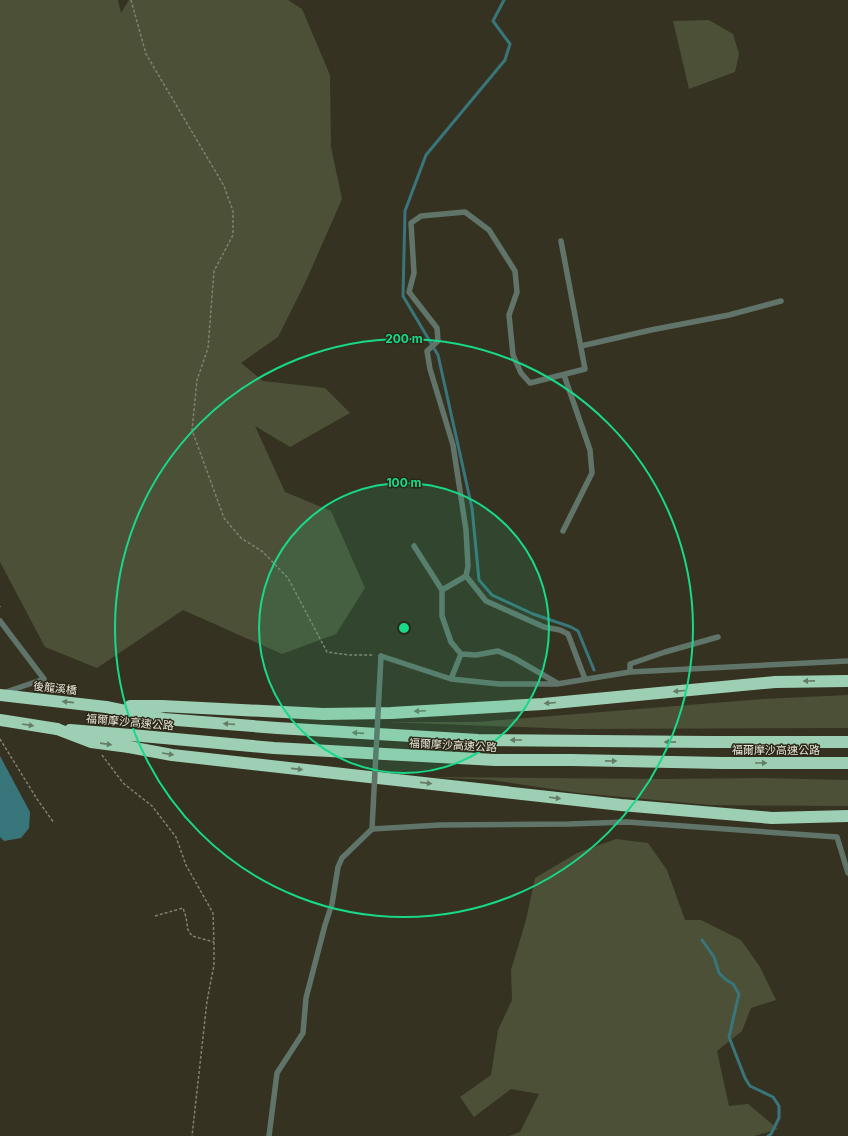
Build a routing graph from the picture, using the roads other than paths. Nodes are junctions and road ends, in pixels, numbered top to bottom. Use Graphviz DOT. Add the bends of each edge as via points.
graph roads {
  1 [pos="561,241"];
  2 [pos="781,301"];
  3 [pos="581,346"];
  4 [pos="564,375"];
  5 [pos="563,531"];
  6 [pos="414,546"];
  7 [pos="466,576"];
  8 [pos="442,590"];
  9 [pos="0,621"];
  10 [pos="718,637"];
  11 [pos="461,654"];
  12 [pos="848,661"];
  13 [pos="630,672"];
  14 [pos="451,678"];
  15 [pos="585,679"];
  16 [pos="848,681"];
  17 [pos="557,684"];
  18 [pos="0,695"];
  19 [pos="106,707"];
  20 [pos="0,720"];
  21 [pos="130,741"];
  22 [pos="848,742"];
  23 [pos="848,762"];
  24 [pos="848,816"];
  25 [pos="372,828"];
  26 [pos="848,873"];
  27 [pos="269,1136"];
  1 -- 3 [label="lane"];
  2 -- 3 [label="lane" via="729,315"];
  3 -- 4 [label="lane" via="585,369"];
  4 -- 5 [label="lane" via="590,450 592,473"];
  4 -- 7 [label="lane" via="530,383 521,373 513,355 509,315 517,292 515,271 489,230 465,212 421,216 411,223 414,273 409,292 437,328 438,341 427,351 453,445 466,530"];
  6 -- 8 [label="lane"];
  7 -- 8 [label="lane"];
  7 -- 15 [label="lane" via="486,601 544,627 568,634"];
  8 -- 11 [label="lane" via="442,616 451,642"];
  9 -- 18 [label="lane" via="44,679"];
  10 -- 13 [label="lane" via="630,664"];
  11 -- 14 [label="lane"];
  11 -- 17 [label="lane" via="476,655 498,651"];
  12 -- 13 [label="lane"];
  13 -- 15 [label="lane"];
  14 -- 17 [label="lane" via="499,684"];
  14 -- 25 [label="lane, bridge" via="381,656"];
  15 -- 17 [label="lane"];
  16 -- 19 [label="highway, one-way" via="775,682 543,704 391,713 323,714 162,706"];
  19 -- 18 [label="highway, 後龍溪橋, one-way, bridge"];
  22 -- 19 [label="highway, 福爾摩沙高速公路, one-way" via="478,740 164,719"];
  20 -- 21 [label="highway, one-way, bridge" via="57,729 90,742"];
  21 -- 23 [label="highway, 福爾摩沙高速公路, one-way" via="495,760"];
  21 -- 24 [label="highway, one-way" via="172,755 621,805 772,818"];
  25 -- 26 [label="lane" via="627,822 837,837"];
  25 -- 27 [label="lane" via="342,858 338,867 332,904 306,998 303,1033 277,1073"];
}
